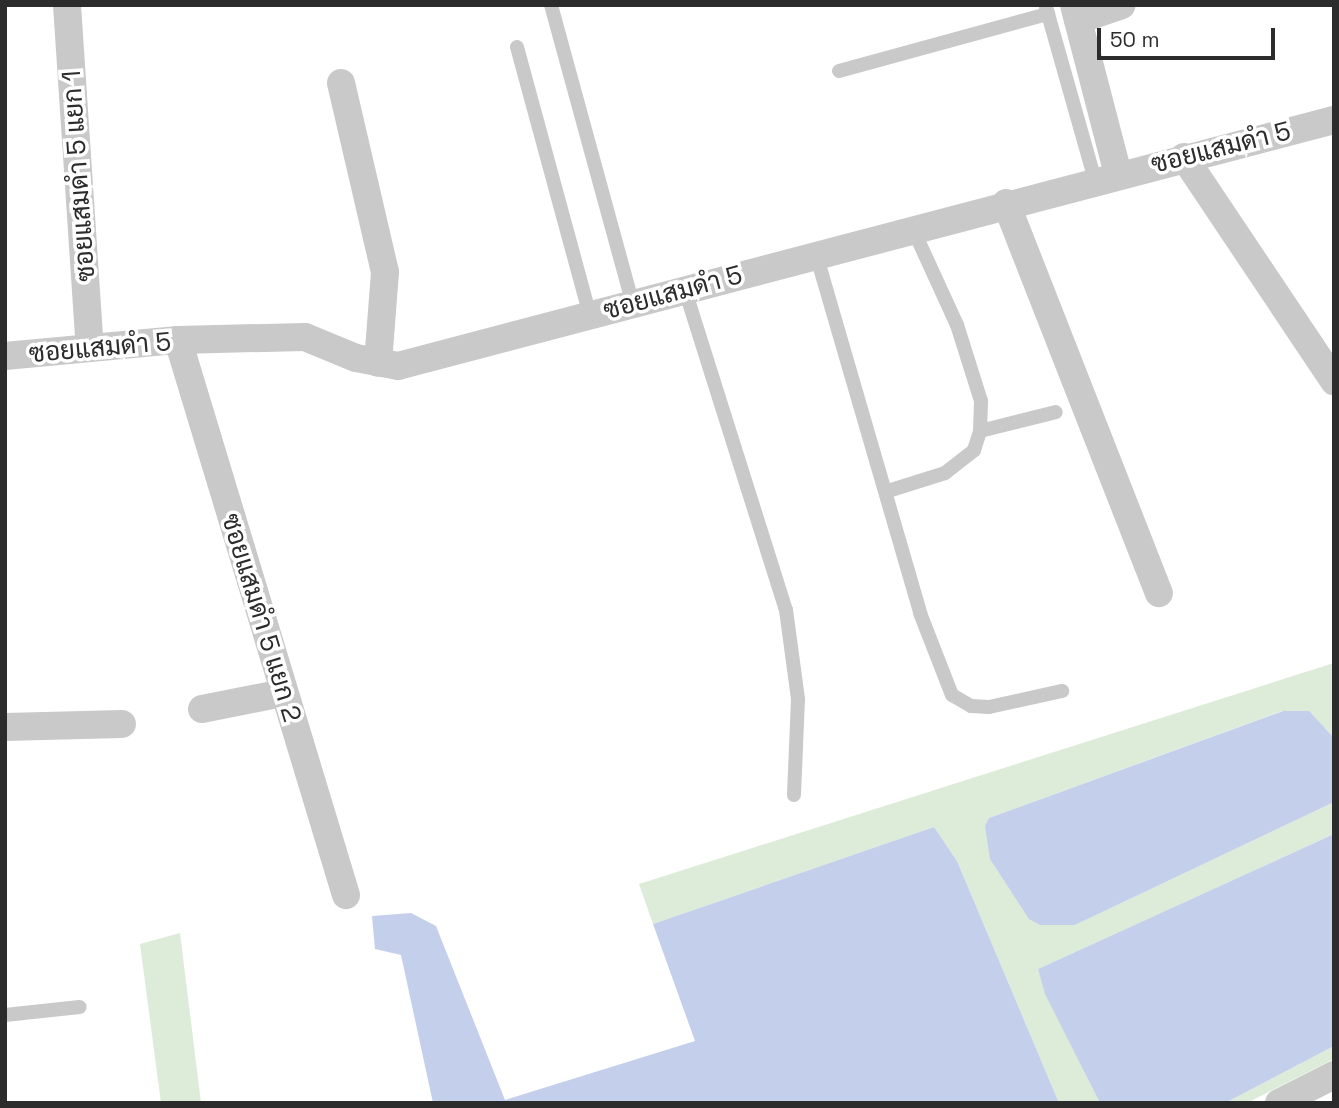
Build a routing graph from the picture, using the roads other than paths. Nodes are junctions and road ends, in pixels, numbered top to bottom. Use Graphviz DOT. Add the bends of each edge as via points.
graph roads {
  1 [pos="68,5"];
  2 [pos="551,5"];
  3 [pos="1122,5"];
  4 [pos="1062,11"];
  5 [pos="517,47"];
  6 [pos="839,71"];
  7 [pos="341,83"];
  8 [pos="1334,120"];
  9 [pos="1184,158"];
  10 [pos="1106,177"];
  11 [pos="1006,203"];
  12 [pos="913,229"];
  13 [pos="816,254"];
  14 [pos="685,290"];
  15 [pos="633,304"];
  16 [pos="590,316"];
  17 [pos="178,340"];
  18 [pos="90,347"];
  19 [pos="5,356"];
  20 [pos="378,363"];
  21 [pos="1334,381"];
  22 [pos="1056,412"];
  23 [pos="980,430"];
  24 [pos="888,491"];
  25 [pos="1159,593"];
  26 [pos="1062,691"];
  27 [pos="283,693"];
  28 [pos="202,709"];
  29 [pos="122,724"];
  30 [pos="5,727"];
  31 [pos="794,795"];
  32 [pos="346,895"];
  33 [pos="80,1007"];
  34 [pos="5,1014"];
  35 [pos="1334,1075"];
  36 [pos="1279,1103"];
  1 -- 18 [label="street, ซอยแสมดำ 5 แยก 1"];
  2 -- 15 [label="lane"];
  3 -- 4 [label="street"];
  4 -- 6 [label="lane"];
  4 -- 10 [label="street"];
  5 -- 16 [label="lane"];
  7 -- 20 [label="street" via="385,272"];
  8 -- 9 [label="street, ซอยแสมดำ 5"];
  9 -- 10 [label="street, ซอยแสมดำ 5"];
  9 -- 21 [label="street"];
  10 -- 11 [label="street, ซอยแสมดำ 5"];
  11 -- 12 [label="street, ซอยแสมดำ 5"];
  11 -- 25 [label="street"];
  12 -- 13 [label="street, ซอยแสมดำ 5"];
  12 -- 23 [label="lane" via="957,325 981,401"];
  13 -- 14 [label="street, ซอยแสมดำ 5"];
  13 -- 24 [label="lane"];
  14 -- 15 [label="street, ซอยแสมดำ 5"];
  14 -- 31 [label="lane" via="786,610 798,699"];
  15 -- 16 [label="street, ซอยแสมดำ 5"];
  16 -- 20 [label="street, ซอยแสมดำ 5" via="398,366"];
  17 -- 18 [label="street, ซอยแสมดำ 5"];
  17 -- 20 [label="street, ซอยแสมดำ 5" via="305,337"];
  17 -- 27 [label="street, ซอยแสมดำ 5 แยก 2"];
  18 -- 19 [label="street, ซอยแสมดำ 5"];
  22 -- 23 [label="lane"];
  23 -- 24 [label="lane" via="974,450 945,473"];
  24 -- 26 [label="lane" via="920,613 952,695 971,706 989,707"];
  27 -- 28 [label="street"];
  27 -- 32 [label="street, ซอยแสมดำ 5 แยก 2"];
  29 -- 30 [label="street"];
  33 -- 34 [label="lane"];
  35 -- 36 [label="street"];
}
